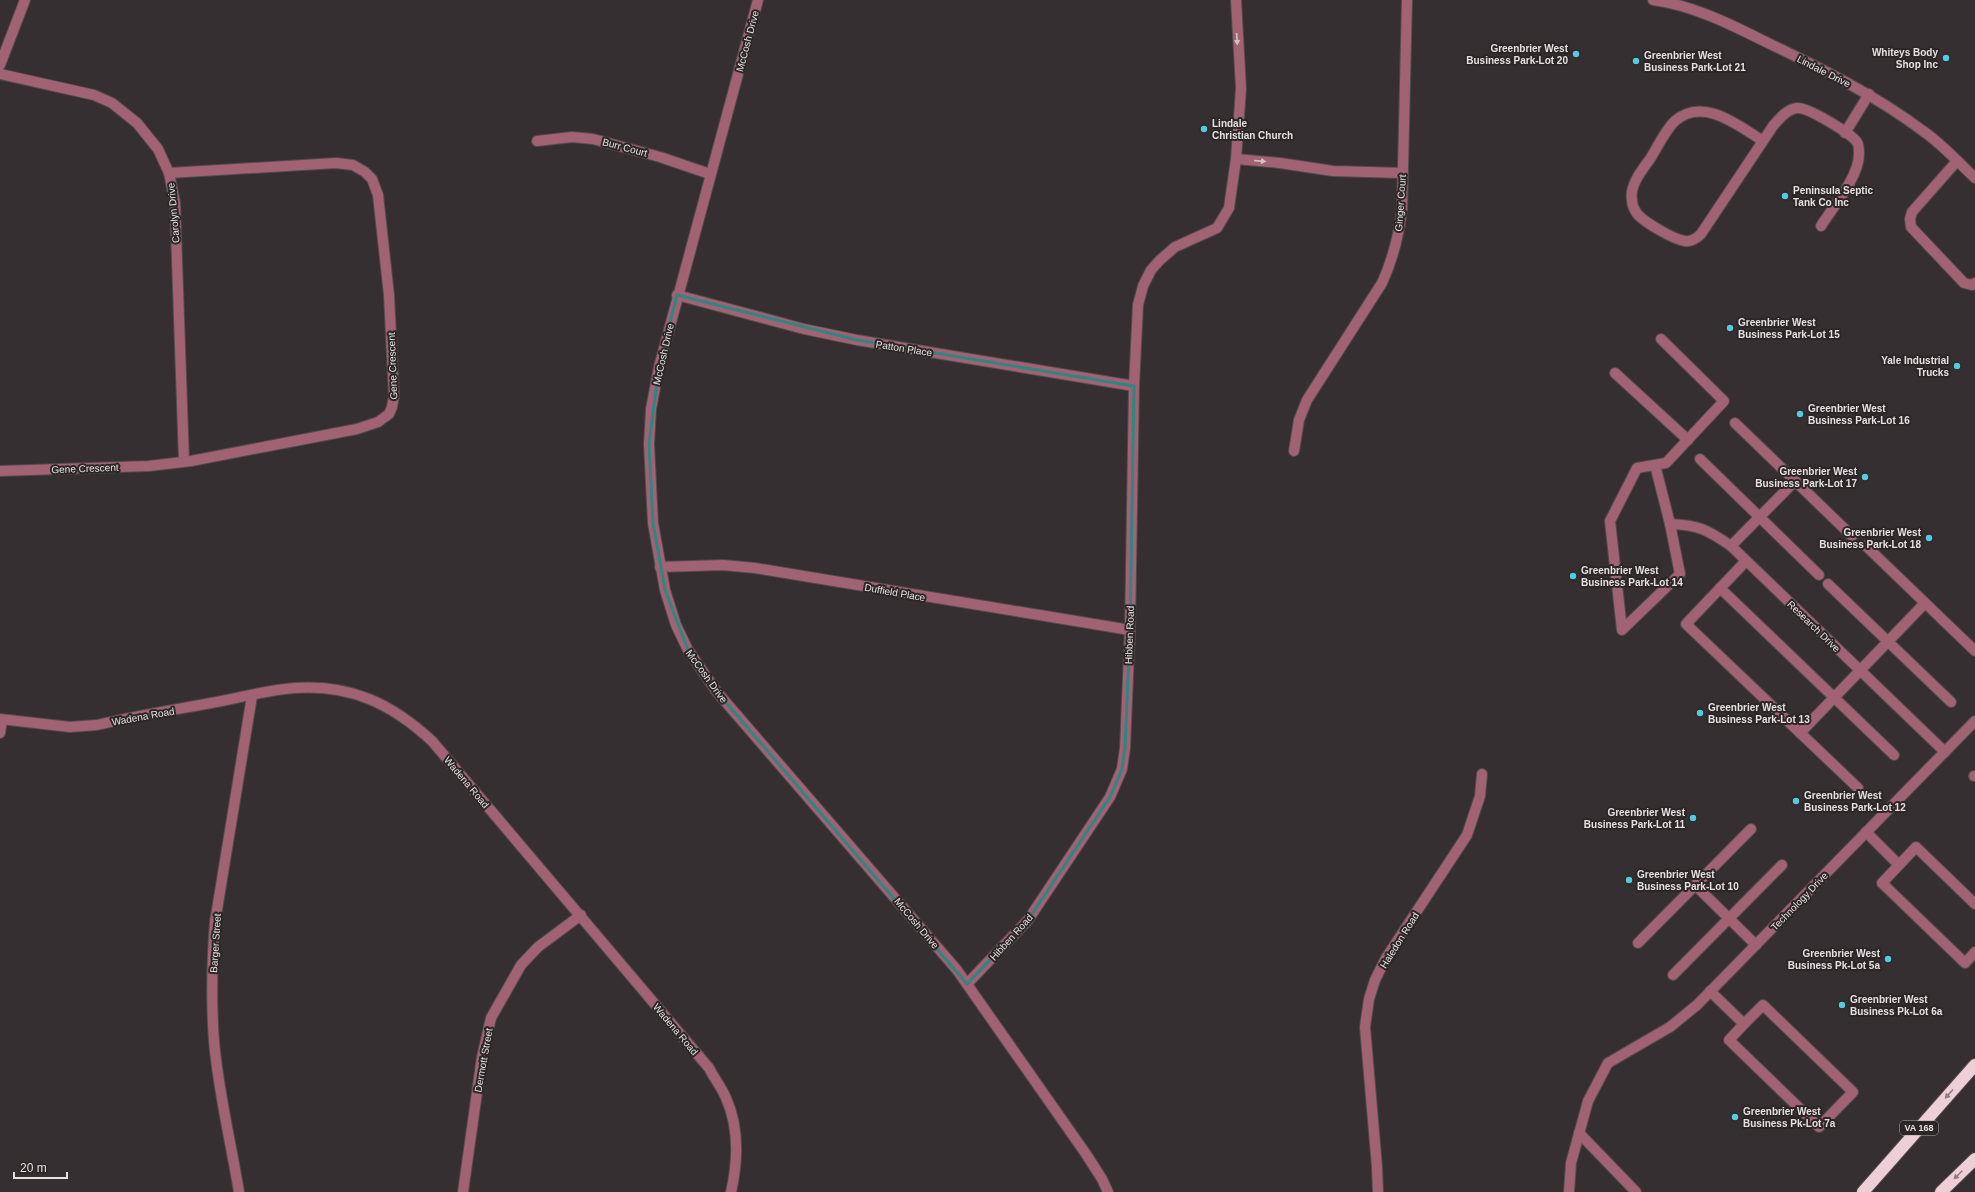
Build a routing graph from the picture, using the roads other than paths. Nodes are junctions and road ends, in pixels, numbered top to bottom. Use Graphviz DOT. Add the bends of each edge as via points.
graph roads {
  1 [pos="25,0"];
  2 [pos="758,0"];
  3 [pos="1236,0"];
  4 [pos="1407,0"];
  5 [pos="1654,0"];
  6 [pos="0,66"];
  7 [pos="0,74"];
  8 [pos="1869,94"];
  9 [pos="1845,133"];
  10 [pos="537,141"];
  11 [pos="1763,141"];
  12 [pos="1236,159"];
  13 [pos="1957,161"];
  14 [pos="169,173"];
  15 [pos="1403,173"];
  16 [pos="710,174"];
  17 [pos="1975,178"];
  18 [pos="1821,226"];
  19 [pos="1975,284"];
  20 [pos="677,295"];
  21 [pos="1661,339"];
  22 [pos="1615,373"];
  23 [pos="1134,386"];
  24 [pos="1735,423"];
  25 [pos="1688,440"];
  26 [pos="1294,451"];
  27 [pos="1700,459"];
  28 [pos="184,461"];
  29 [pos="1654,465"];
  30 [pos="0,471"];
  31 [pos="1794,481"];
  32 [pos="1759,517"];
  33 [pos="1670,524"];
  34 [pos="1852,536"];
  35 [pos="1731,546"];
  36 [pos="1866,546"];
  37 [pos="1746,561"];
  38 [pos="660,567"];
  39 [pos="1819,575"];
  40 [pos="1828,584"];
  41 [pos="1720,588"];
  42 [pos="1924,603"];
  43 [pos="1130,630"];
  44 [pos="1887,641"];
  45 [pos="1975,651"];
  46 [pos="1859,670"];
  47 [pos="252,696"];
  48 [pos="1834,697"];
  49 [pos="1951,702"];
  50 [pos="1,719"];
  51 [pos="1975,721"];
  52 [pos="0,733"];
  53 [pos="1800,733"];
  54 [pos="1945,752"];
  55 [pos="1894,755"];
  56 [pos="1482,774"];
  57 [pos="1858,788"];
  58 [pos="1751,829"];
  59 [pos="1866,832"];
  60 [pos="1782,865"];
  61 [pos="1899,865"];
  62 [pos="1695,885"];
  63 [pos="1975,904"];
  64 [pos="581,916"];
  65 [pos="1729,918"];
  66 [pos="1638,943"];
  67 [pos="1756,945"];
  68 [pos="1975,952"];
  69 [pos="1673,975"];
  70 [pos="967,984"];
  71 [pos="1710,991"];
  72 [pos="1744,1024"];
  73 [pos="1975,1065"];
  74 [pos="1579,1134"];
  75 [pos="1975,1159"];
  76 [pos="239,1192"];
  77 [pos="463,1192"];
  78 [pos="731,1192"];
  79 [pos="1108,1192"];
  80 [pos="1378,1192"];
  81 [pos="1569,1192"];
  82 [pos="1636,1192"];
  83 [pos="1863,1192"];
  84 [pos="1942,1192"];
  1 -- 6 [label="street"];
  2 -- 16 [label="street, McCosh Drive"];
  3 -- 12 [label="street, one-way" via="1241,88"];
  4 -- 15 [label="street, Ginger Court"];
  5 -- 8 [label="street, Lindale Drive" via="1687,8 1738,28"];
  7 -- 14 [label="street, Carolyn Drive" via="94,95 112,103 137,123 153,142"];
  8 -- 9 [label="street"];
  8 -- 13 [label="street, Lindale Drive" via="1924,131"];
  9 -- 11 [label="street" via="1808,110 1797,108 1779,118"];
  9 -- 18 [label="street" via="1858,144 1859,155 1852,176"];
  10 -- 16 [label="street, Burr Court" via="572,137 594,139"];
  11 -- 11 [label="street" via="1695,240 1677,239 1644,220 1636,212 1631,199 1637,179 1674,121 1686,114 1712,113 1727,118"];
  12 -- 15 [label="street, one-way" via="1332,171"];
  12 -- 23 [label="street, Hibben Road" via="1229,208 1217,228 1174,247 1151,270 1143,286 1138,305"];
  13 -- 17 [label="street, Lindale Drive"];
  13 -- 19 [label="street" via="1912,212 1911,227 1964,283"];
  14 -- 28 [label="street, Carolyn Drive" via="175,203"];
  14 -- 28 [label="street, Gene Crescent" via="336,163 353,165 365,172 372,179 378,195 389,295 394,388 389,414 368,426"];
  15 -- 26 [label="street, Ginger Court" via="1400,229 1391,264 1375,296 1307,400 1299,420"];
  16 -- 20 [label="street, McCosh Drive"];
  20 -- 23 [label="street, Patton Place" via="804,329 856,340"];
  20 -- 38 [label="street, McCosh Drive" via="651,409 649,444 653,523"];
  21 -- 25 [label="street" via="1724,402"];
  22 -- 25 [label="street"];
  23 -- 43 [label="street, Hibben Road"];
  24 -- 31 [label="street"];
  25 -- 29 [label="street" via="1666,463"];
  27 -- 32 [label="street"];
  28 -- 30 [label="street, Gene Crescent" via="149,466"];
  29 -- 33 [label="street"];
  29 -- 33 [label="street" via="1637,468 1610,520 1622,630 1680,574"];
  31 -- 32 [label="street"];
  31 -- 34 [label="street"];
  32 -- 35 [label="street"];
  32 -- 39 [label="street"];
  33 -- 35 [label="street, Research Drive" via="1690,525 1708,531"];
  35 -- 37 [label="street, Research Drive"];
  36 -- 42 [label="street"];
  37 -- 41 [label="street"];
  37 -- 46 [label="street, Research Drive"];
  38 -- 43 [label="street, Duffield Place" via="723,565 755,568"];
  38 -- 70 [label="street, McCosh Drive" via="669,604 685,644 717,692 872,869"];
  40 -- 44 [label="street"];
  41 -- 48 [label="street"];
  41 -- 53 [label="street" via="1686,624"];
  42 -- 44 [label="street"];
  42 -- 45 [label="street"];
  43 -- 70 [label="street, Hibben Road" via="1125,748 1122,769 1110,797 1028,920"];
  44 -- 46 [label="street"];
  44 -- 49 [label="street"];
  46 -- 48 [label="street"];
  46 -- 54 [label="street, Research Drive"];
  47 -- 50 [label="street, Wadena Road" via="97,725 70,727"];
  47 -- 64 [label="street, Wadena Road" via="295,688 334,689 367,698 392,709 412,722 432,741"];
  47 -- 76 [label="street, Barger Street" via="213,944 214,1042"];
  48 -- 53 [label="street"];
  48 -- 55 [label="street"];
  50 -- 52 [label="street"];
  51 -- 54 [label="street, Technology Drive"];
  53 -- 57 [label="street"];
  54 -- 59 [label="street, Technology Drive"];
  56 -- 80 [label="street, Haledon Road" via="1480,796 1467,835 1386,958 1369,999 1365,1027"];
  58 -- 62 [label="street"];
  59 -- 61 [label="street"];
  59 -- 67 [label="street, Technology Drive"];
  60 -- 65 [label="street"];
  61 -- 63 [label="street" via="1916,847"];
  61 -- 68 [label="street" via="1882,883 1965,963"];
  62 -- 65 [label="street"];
  62 -- 66 [label="street"];
  64 -- 77 [label="street, Dermott Street" via="538,947 521,965 491,1018 482,1057"];
  64 -- 78 [label="street, Wadena Road" via="709,1068 726,1097 735,1128 736,1142 735,1173"];
  65 -- 67 [label="street"];
  65 -- 69 [label="street"];
  67 -- 71 [label="street, Technology Drive"];
  70 -- 79 [label="street, McCosh Drive" via="1086,1154"];
  71 -- 72 [label="street"];
  71 -- 74 [label="street, Technology Drive" via="1670,1027 1608,1063 1588,1101"];
  72 -- 72 [label="street" via="1729,1040 1818,1127 1853,1092 1763,1005"];
  73 -- 83 [label="highway, VA 168, one-way"];
  74 -- 81 [label="street" via="1571,1163"];
  74 -- 82 [label="street"];
  75 -- 84 [label="highway, one-way"];
}
